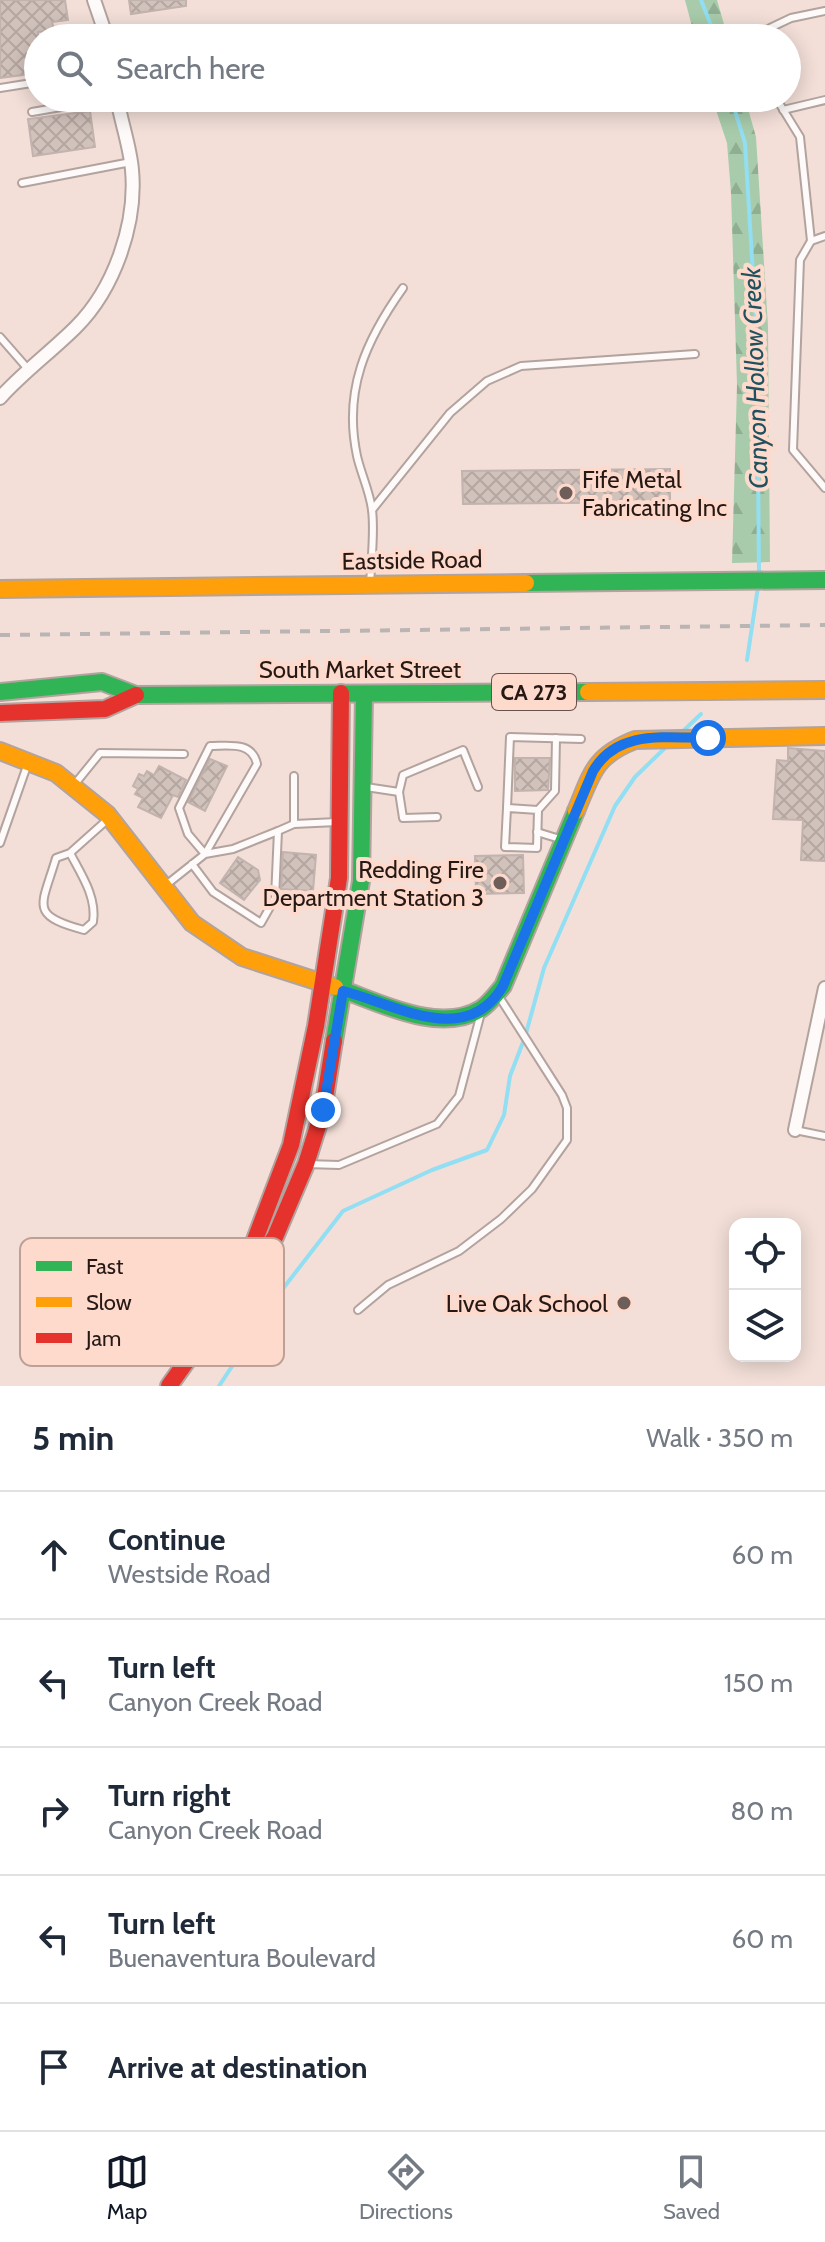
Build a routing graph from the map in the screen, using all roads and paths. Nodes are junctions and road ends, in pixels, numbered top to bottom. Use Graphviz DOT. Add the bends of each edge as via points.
graph roads {
  1 [pos="94,0"];
  2 [pos="825,11"];
  3 [pos="102,24"];
  4 [pos="778,24"];
  5 [pos="24,84"];
  6 [pos="0,88"];
  7 [pos="825,100"];
  8 [pos="801,106"];
  9 [pos="118,112"];
  10 [pos="784,112"];
  11 [pos="131,162"];
  12 [pos="22,183"];
  13 [pos="825,236"];
  14 [pos="811,241"];
  15 [pos="403,288"];
  16 [pos="0,337"];
  17 [pos="695,354"];
  18 [pos="30,372"];
  19 [pos="0,398"];
  20 [pos="825,488"];
  21 [pos="372,510"];
  22 [pos="825,580"];
  23 [pos="370,585"];
  24 [pos="0,589"];
  25 [pos="825,690"];
  26 [pos="0,692"];
  27 [pos="341,693"];
  28 [pos="364,694"];
  29 [pos="136,695"];
  30 [pos="0,713"];
  31 [pos="825,736"];
  32 [pos="556,738"];
  33 [pos="581,739"];
  34 [pos="0,751"];
  35 [pos="184,754"];
  36 [pos="29,760"];
  37 [pos="294,776"];
  38 [pos="74,785"];
  39 [pos="362,787"];
  40 [pos="478,787"];
  41 [pos="399,792"];
  42 [pos="507,808"];
  43 [pos="538,810"];
  44 [pos="109,817"];
  45 [pos="437,817"];
  46 [pos="339,822"];
  47 [pos="294,824"];
  48 [pos="278,831"];
  49 [pos="537,832"];
  50 [pos="563,840"];
  51 [pos="0,843"];
  52 [pos="70,853"];
  53 [pos="205,854"];
  54 [pos="192,864"];
  55 [pos="163,887"];
  56 [pos="323,985"];
  57 [pos="825,988"];
  58 [pos="343,991"];
  59 [pos="498,995"];
  60 [pos="482,1009"];
  61 [pos="795,1130"];
  62 [pos="825,1136"];
  63 [pos="306,1164"];
  64 [pos="258,1238"];
  65 [pos="274,1238"];
  66 [pos="358,1310"];
  67 [pos="183,1366"];
  68 [pos="169,1386"];
  1 -- 3 [label="street"];
  2 -- 4 [label="lane"];
  5 -- 6 [label="lane"];
  7 -- 8 [label="lane"];
  9 -- 11 [label="street"];
  10 -- 14 [label="lane" via="800,137"];
  11 -- 12 [label="lane"];
  11 -- 18 [label="street" via="133,188 120,256 91,308"];
  13 -- 14 [label="lane"];
  14 -- 20 [label="lane" via="800,260 793,450"];
  15 -- 21 [label="lane" via="373,330 354,402 356,454"];
  16 -- 18 [label="lane"];
  17 -- 21 [label="lane" via="521,366 487,381 450,413"];
  18 -- 19 [label="street"];
  21 -- 23 [label="lane"];
  22 -- 23 [label="main road, Eastside Road"];
  23 -- 24 [label="main road, Eastside Road"];
  25 -- 28 [label="main road, South Market Street / CA 273"];
  26 -- 29 [label="main road, South Market Street / CA 273" via="102,682"];
  27 -- 28 [label="main road, South Market Street / CA 273"];
  27 -- 29 [label="main road, South Market Street / CA 273"];
  27 -- 46 [label="main road"];
  28 -- 39 [label="main road"];
  29 -- 30 [label="main road, South Market Street / CA 273" via="105,709"];
  31 -- 50 [label="main road" via="623,743 597,765"];
  32 -- 33 [label="lane"];
  32 -- 42 [label="lane" via="510,737"];
  32 -- 43 [label="lane" via="555,791"];
  34 -- 36 [label="main road"];
  35 -- 38 [label="lane" via="100,753"];
  36 -- 38 [label="main road"];
  36 -- 51 [label="lane"];
  37 -- 47 [label="lane"];
  38 -- 44 [label="main road"];
  39 -- 41 [label="lane"];
  39 -- 58 [label="main road" via="361,881"];
  40 -- 41 [label="lane" via="463,750 403,775"];
  41 -- 45 [label="lane" via="403,818"];
  42 -- 43 [label="lane"];
  42 -- 49 [label="lane" via="505,847 537,848"];
  43 -- 49 [label="lane"];
  44 -- 52 [label="lane"];
  44 -- 55 [label="main road"];
  46 -- 47 [label="lane"];
  46 -- 56 [label="main road" via="339,878"];
  47 -- 48 [label="lane"];
  48 -- 53 [label="lane"];
  48 -- 54 [label="lane" via="275,898 261,923 213,892"];
  49 -- 50 [label="lane"];
  50 -- 59 [label="main road"];
  52 -- 52 [label="lane" via="56,858 43,904 52,921 84,930 95,912"];
  53 -- 53 [label="lane" via="257,764 248,749 210,746 179,808 188,834"];
  53 -- 54 [label="lane"];
  54 -- 55 [label="lane"];
  55 -- 56 [label="main road" via="192,923 220,945"];
  56 -- 58 [label="main road"];
  56 -- 64 [label="main road" via="304,1098"];
  57 -- 61 [label="street"];
  58 -- 60 [label="main road" via="435,1019 458,1020"];
  58 -- 63 [label="main road" via="323,1110"];
  59 -- 60 [label="main road"];
  59 -- 66 [label="lane" via="567,1108 567,1140 559,1156 501,1219 459,1251 388,1285"];
  60 -- 63 [label="lane" via="459,1096 437,1124 339,1165"];
  61 -- 62 [label="lane"];
  63 -- 65 [label="main road"];
  67 -- 68 [label="main road"];
}
